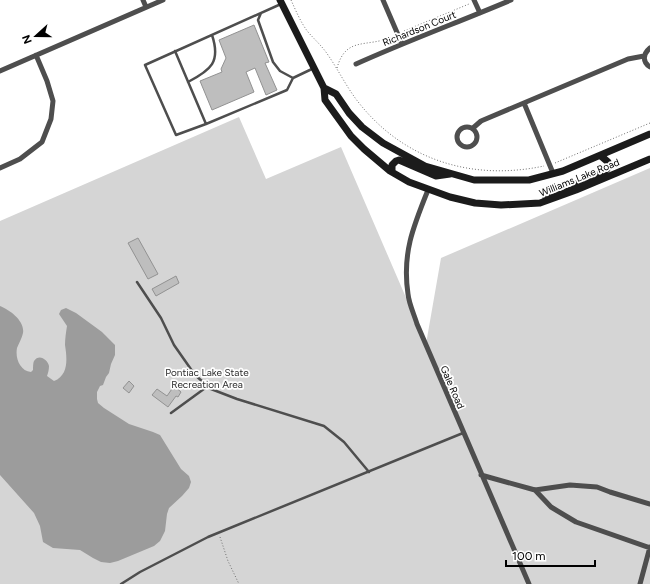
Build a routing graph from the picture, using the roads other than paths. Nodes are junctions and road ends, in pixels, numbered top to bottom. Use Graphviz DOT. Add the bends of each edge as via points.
graph roads {
  1 [pos="142,0"];
  2 [pos="163,0"];
  3 [pos="383,0"];
  4 [pos="511,0"];
  5 [pos="475,1"];
  6 [pos="281,2"];
  7 [pos="146,7"];
  8 [pos="261,13"];
  9 [pos="480,13"];
  10 [pos="212,35"];
  11 [pos="402,44"];
  12 [pos="650,48"];
  13 [pos="175,51"];
  14 [pos="36,55"];
  15 [pos="644,56"];
  16 [pos="356,64"];
  17 [pos="650,67"];
  18 [pos="314,68"];
  19 [pos="0,71"];
  20 [pos="293,78"];
  21 [pos="188,82"];
  22 [pos="324,88"];
  23 [pos="524,103"];
  24 [pos="206,124"];
  25 [pos="359,124"];
  26 [pos="473,128"];
  27 [pos="348,132"];
  28 [pos="650,134"];
  29 [pos="601,156"];
  30 [pos="650,159"];
  31 [pos="0,168"];
  32 [pos="392,172"];
  33 [pos="452,174"];
  34 [pos="553,174"];
  35 [pos="428,190"];
  36 [pos="540,203"];
  37 [pos="137,282"];
  38 [pos="208,386"];
  39 [pos="171,413"];
  40 [pos="463,433"];
  41 [pos="369,472"];
  42 [pos="482,475"];
  43 [pos="535,490"];
  44 [pos="650,504"];
  45 [pos="650,547"];
  46 [pos="121,584"];
  47 [pos="529,584"];
  48 [pos="640,584"];
  1 -- 7 [label="street"];
  2 -- 7 [label="street"];
  3 -- 11 [label="street"];
  4 -- 9 [label="street, Richardson Court"];
  5 -- 9 [label="street"];
  6 -- 8 [label="lane"];
  6 -- 18 [label="main road, Williams Lake Road"];
  7 -- 14 [label="street"];
  8 -- 10 [label="lane"];
  8 -- 20 [label="lane" via="258,20 273,62 280,71"];
  9 -- 11 [label="street, Richardson Court"];
  10 -- 13 [label="lane"];
  10 -- 21 [label="lane" via="216,46 213,64 204,74"];
  11 -- 16 [label="street, Richardson Court"];
  12 -- 15 [label="street"];
  13 -- 21 [label="lane"];
  13 -- 24 [label="lane" via="145,65 176,135"];
  14 -- 19 [label="street"];
  14 -- 31 [label="street" via="53,101 51,119 42,142 20,159"];
  15 -- 17 [label="street"];
  15 -- 23 [label="street" via="628,60"];
  18 -- 20 [label="lane"];
  18 -- 22 [label="main road, Williams Lake Road"];
  20 -- 24 [label="lane" via="287,90"];
  21 -- 24 [label="lane"];
  22 -- 25 [label="main road, Williams Lake Road" via="336,94"];
  22 -- 27 [label="main road, Williams Lake Road" via="325,100"];
  23 -- 26 [label="street" via="481,121"];
  23 -- 34 [label="street"];
  25 -- 27 [label="main road" via="354,125"];
  25 -- 33 [label="main road, Williams Lake Road" via="383,143 425,166"];
  26 -- 26 [label="street" via="463,127 458,132 460,144 467,147 476,143 478,137"];
  27 -- 32 [label="main road, Williams Lake Road" via="364,150"];
  28 -- 29 [label="main road, Williams Lake Road"];
  29 -- 34 [label="main road, Williams Lake Road"];
  29 -- 36 [label="main road" via="608,162 604,172 554,193"];
  30 -- 36 [label="main road, Williams Lake Road"];
  32 -- 33 [label="main road" via="392,165 398,160 436,176"];
  32 -- 35 [label="main road, Williams Lake Road"];
  33 -- 34 [label="main road, Williams Lake Road" via="474,180 529,180"];
  35 -- 36 [label="main road, Williams Lake Road" via="475,203"];
  35 -- 40 [label="street, Gale Road" via="408,243 408,295 417,324"];
  37 -- 38 [label="lane" via="194,375"];
  38 -- 39 [label="lane"];
  38 -- 41 [label="lane" via="237,399 324,426 344,442"];
  40 -- 41 [label="lane"];
  40 -- 42 [label="street, Gale Road"];
  41 -- 46 [label="lane" via="218,533"];
  42 -- 43 [label="street"];
  42 -- 47 [label="street, Gale Road"];
  43 -- 44 [label="street" via="570,484 583,485"];
  43 -- 45 [label="street" via="551,507 576,522"];
  45 -- 48 [label="street"];
}
